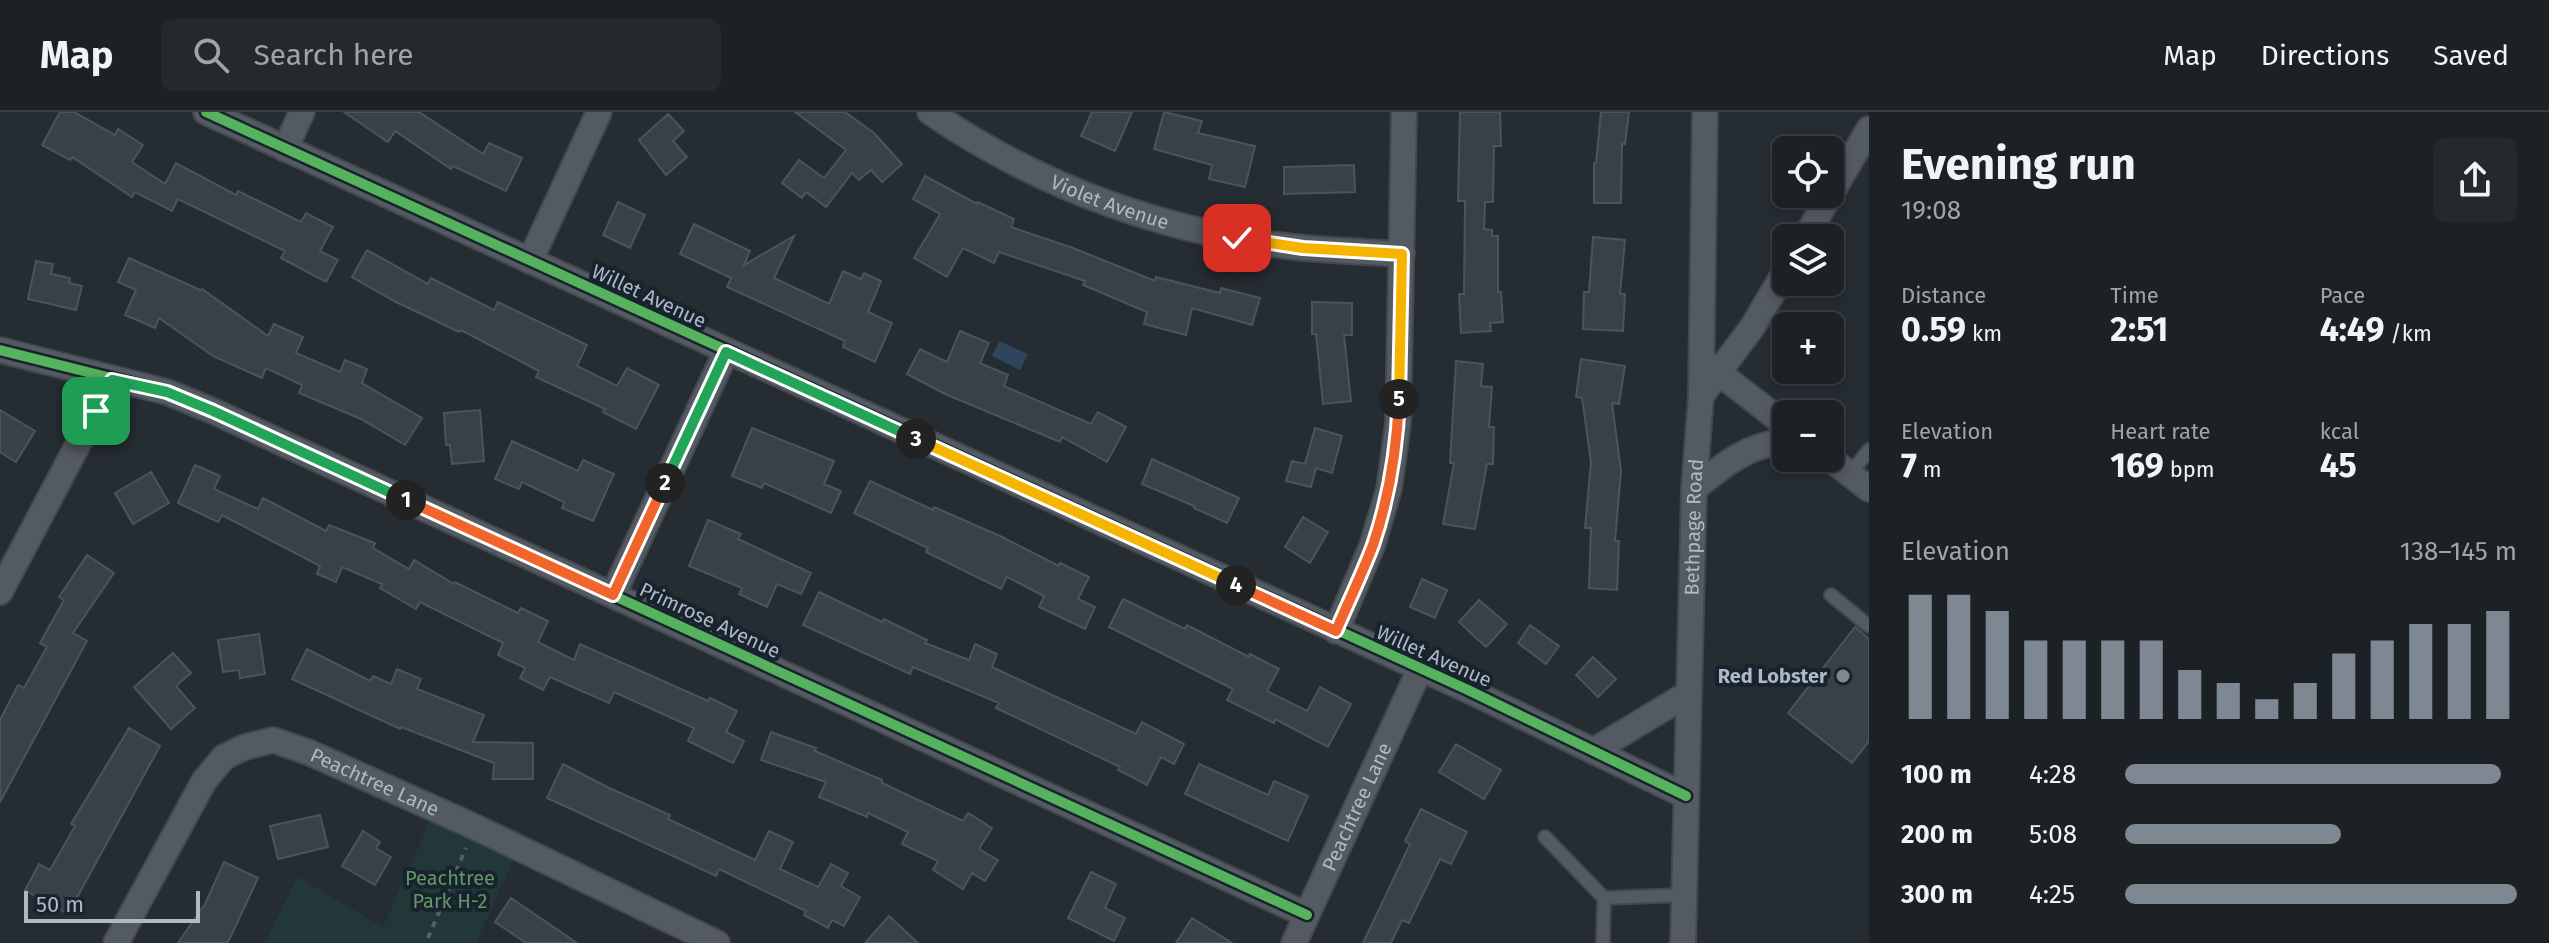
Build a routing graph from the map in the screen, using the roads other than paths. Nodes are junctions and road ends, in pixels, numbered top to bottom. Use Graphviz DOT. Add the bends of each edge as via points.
graph roads {
  1 [pos="206,112"];
  2 [pos="302,112"];
  3 [pos="599,112"];
  4 [pos="930,112"];
  5 [pos="1404,112"];
  6 [pos="1705,112"];
  7 [pos="1869,129"];
  8 [pos="285,149"];
  9 [pos="1813,224"];
  10 [pos="1402,254"];
  11 [pos="530,261"];
  12 [pos="1772,294"];
  13 [pos="0,350"];
  14 [pos="726,352"];
  15 [pos="1710,366"];
  16 [pos="112,380"];
  17 [pos="1772,414"];
  18 [pos="1772,443"];
  19 [pos="1869,450"];
  20 [pos="1844,469"];
  21 [pos="1850,474"];
  22 [pos="1694,489"];
  23 [pos="1869,489"];
  24 [pos="0,592"];
  25 [pos="613,595"];
  26 [pos="1831,595"];
  27 [pos="1869,626"];
  28 [pos="1336,631"];
  29 [pos="1420,669"];
  30 [pos="1689,693"];
  31 [pos="1593,751"];
  32 [pos="1686,796"];
  33 [pos="1545,837"];
  34 [pos="1684,895"];
  35 [pos="1604,898"];
  36 [pos="1307,915"];
  37 [pos="116,943"];
  38 [pos="717,943"];
  39 [pos="1294,943"];
  40 [pos="1603,943"];
  41 [pos="1683,943"];
  1 -- 8 [label="street, Willet Avenue"];
  2 -- 8 [label="street"];
  3 -- 11 [label="street"];
  4 -- 10 [label="street, Violet Avenue" via="1006,160 1143,216 1303,248"];
  5 -- 10 [label="street"];
  6 -- 15 [label="street"];
  7 -- 9 [label="street"];
  8 -- 11 [label="street, Willet Avenue"];
  10 -- 28 [label="street" via="1398,424 1389,489 1372,546"];
  11 -- 14 [label="street, Willet Avenue"];
  12 -- 15 [label="street" via="1753,326"];
  13 -- 16 [label="street, Primrose Avenue"];
  14 -- 25 [label="street"];
  14 -- 28 [label="street, Willet Avenue"];
  15 -- 17 [label="street"];
  15 -- 22 [label="street, Bethpage Road" via="1701,396"];
  16 -- 24 [label="street"];
  16 -- 25 [label="street, Primrose Avenue" via="167,392 213,411"];
  18 -- 22 [label="street" via="1720,468"];
  19 -- 21 [label="lane"];
  20 -- 21 [label="street"];
  21 -- 23 [label="street"];
  22 -- 30 [label="street, Bethpage Road"];
  25 -- 36 [label="street, Primrose Avenue"];
  26 -- 27 [label="lane"];
  28 -- 29 [label="street, Willet Avenue"];
  29 -- 31 [label="street, Willet Avenue"];
  29 -- 36 [label="street, Peachtree Lane"];
  30 -- 31 [label="street"];
  30 -- 32 [label="street, Bethpage Road"];
  31 -- 32 [label="street, Willet Avenue"];
  32 -- 34 [label="street, Bethpage Road"];
  33 -- 35 [label="lane"];
  34 -- 35 [label="lane"];
  34 -- 41 [label="street, Bethpage Road"];
  35 -- 40 [label="lane"];
  36 -- 39 [label="street, Peachtree Lane"];
  37 -- 38 [label="street, Peachtree Lane" via="204,781 224,757 273,740 475,827"];
}
